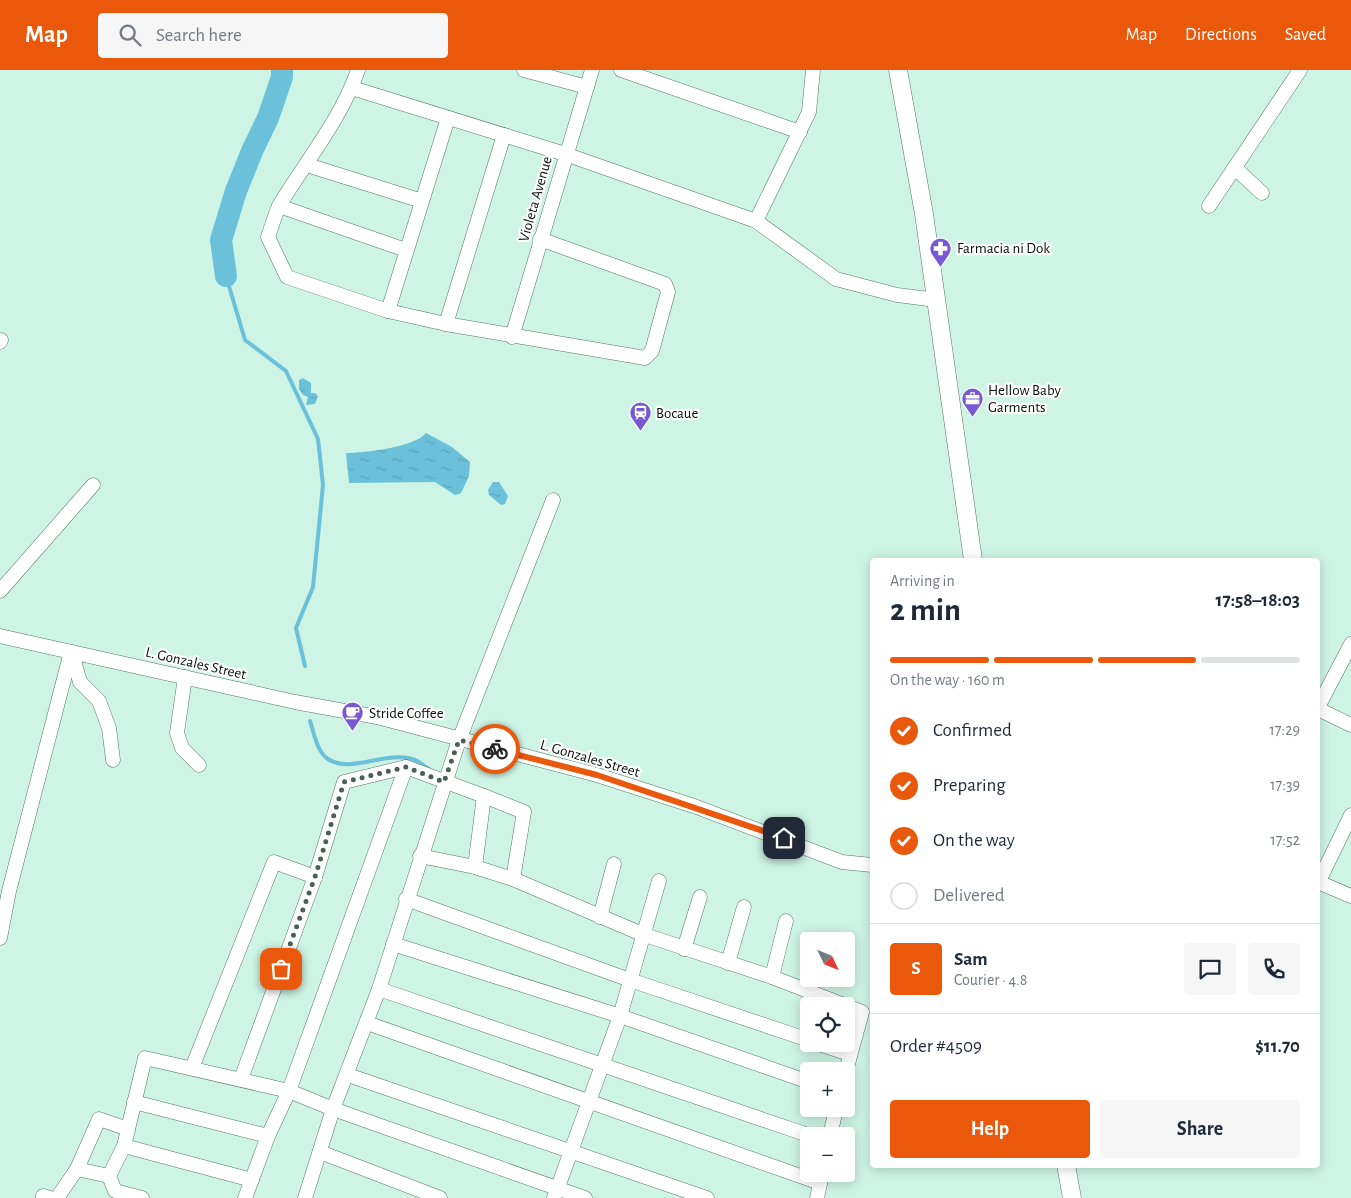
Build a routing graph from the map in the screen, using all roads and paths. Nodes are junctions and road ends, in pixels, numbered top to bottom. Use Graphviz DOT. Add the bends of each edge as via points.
graph roads {
  1 [pos="358,70"];
  2 [pos="524,70"];
  3 [pos="592,70"];
  4 [pos="621,70"];
  5 [pos="813,70"];
  6 [pos="898,70"];
  7 [pos="1300,70"];
  8 [pos="587,87"];
  9 [pos="352,88"];
  10 [pos="448,118"];
  11 [pos="800,132"];
  12 [pos="504,135"];
  13 [pos="565,154"];
  14 [pos="307,165"];
  15 [pos="1235,168"];
  16 [pos="1262,193"];
  17 [pos="422,201"];
  18 [pos="279,206"];
  19 [pos="1210,206"];
  20 [pos="756,221"];
  21 [pos="540,239"];
  22 [pos="406,250"];
  23 [pos="936,300"];
  24 [pos="388,311"];
  25 [pos="446,324"];
  26 [pos="512,337"];
  27 [pos="92,485"];
  28 [pos="552,500"];
  29 [pos="973,558"];
  30 [pos="0,591"];
  31 [pos="0,636"];
  32 [pos="1351,644"];
  33 [pos="71,652"];
  34 [pos="186,677"];
  35 [pos="1320,704"];
  36 [pos="1320,709"];
  37 [pos="1351,725"];
  38 [pos="459,740"];
  39 [pos="114,760"];
  40 [pos="199,766"];
  41 [pos="406,767"];
  42 [pos="444,782"];
  43 [pos="484,796"];
  44 [pos="1351,815"];
  45 [pos="420,856"];
  46 [pos="614,864"];
  47 [pos="870,865"];
  48 [pos="475,867"];
  49 [pos="315,877"];
  50 [pos="1320,877"];
  51 [pos="513,879"];
  52 [pos="658,881"];
  53 [pos="1320,882"];
  54 [pos="5,888"];
  55 [pos="1351,896"];
  56 [pos="700,897"];
  57 [pos="406,899"];
  58 [pos="744,907"];
  59 [pos="600,916"];
  60 [pos="786,921"];
  61 [pos="642,934"];
  62 [pos="0,938"];
  63 [pos="393,944"];
  64 [pos="684,949"];
  65 [pos="728,963"];
  66 [pos="772,977"];
  67 [pos="630,980"];
  68 [pos="379,989"];
  69 [pos="620,1016"];
  70 [pos="366,1023"];
  71 [pos="800,1037"];
  72 [pos="844,1052"];
  73 [pos="850,1054"];
  74 [pos="848,1062"];
  75 [pos="603,1065"];
  76 [pos="192,1068"];
  77 [pos="348,1075"];
  78 [pos="241,1079"];
  79 [pos="800,1079"];
  80 [pos="289,1091"];
  81 [pos="134,1102"];
  82 [pos="589,1102"];
  83 [pos="333,1109"];
  84 [pos="128,1129"];
  85 [pos="800,1132"];
  86 [pos="268,1136"];
  87 [pos="124,1146"];
  88 [pos="571,1151"];
  89 [pos="320,1152"];
  90 [pos="1067,1168"];
  91 [pos="77,1169"];
  92 [pos="800,1171"];
  93 [pos="109,1176"];
  94 [pos="252,1180"];
  95 [pos="820,1182"];
  96 [pos="556,1193"];
  97 [pos="50,1197"];
  98 [pos="142,1198"];
  99 [pos="245,1198"];
  100 [pos="305,1198"];
  101 [pos="440,1198"];
  102 [pos="585,1198"];
  103 [pos="707,1198"];
  104 [pos="816,1198"];
  105 [pos="1072,1198"];
  1 -- 9 [label="street"];
  2 -- 8 [label="street"];
  3 -- 8 [label="street, Violeta Avenue"];
  4 -- 11 [label="street"];
  5 -- 11 [label="street" via="809,112"];
  6 -- 23 [label="main road"];
  7 -- 15 [label="street"];
  8 -- 13 [label="street, Violeta Avenue"];
  9 -- 10 [label="street"];
  9 -- 14 [label="street"];
  10 -- 12 [label="street"];
  10 -- 17 [label="street"];
  11 -- 20 [label="street"];
  12 -- 13 [label="street"];
  12 -- 25 [label="street"];
  13 -- 20 [label="street"];
  13 -- 21 [label="street, Violeta Avenue"];
  14 -- 17 [label="street"];
  14 -- 18 [label="street"];
  15 -- 16 [label="street"];
  15 -- 19 [label="street"];
  17 -- 22 [label="street"];
  18 -- 22 [label="street"];
  18 -- 24 [label="street" via="268,237 287,277"];
  20 -- 23 [label="street" via="836,279 897,295"];
  21 -- 26 [label="street, Violeta Avenue"];
  21 -- 26 [label="street" via="665,284 668,292 652,352 645,358"];
  22 -- 24 [label="street"];
  23 -- 29 [label="main road"];
  24 -- 25 [label="street"];
  25 -- 26 [label="street"];
  27 -- 30 [label="street"];
  28 -- 38 [label="street"];
  31 -- 33 [label="street, L. Gonzales Street"];
  32 -- 35 [label="street"];
  33 -- 34 [label="street, L. Gonzales Street"];
  33 -- 39 [label="street" via="80,682 98,701 110,728"];
  33 -- 54 [label="street"];
  34 -- 38 [label="street, L. Gonzales Street" via="377,717"];
  34 -- 40 [label="street" via="177,733 182,748"];
  36 -- 37 [label="street"];
  38 -- 42 [label="street"];
  38 -- 47 [label="street, L. Gonzales Street" via="606,778 739,822 842,862"];
  41 -- 42 [label="street"];
  41 -- 49 [label="street" via="344,782"];
  41 -- 80 [label="street"];
  42 -- 43 [label="street"];
  42 -- 45 [label="street"];
  43 -- 48 [label="street"];
  43 -- 51 [label="street" via="524,812"];
  44 -- 50 [label="street"];
  45 -- 48 [label="street"];
  45 -- 57 [label="street"];
  46 -- 59 [label="street"];
  48 -- 51 [label="street"];
  49 -- 76 [label="street" via="274,862"];
  49 -- 78 [label="street"];
  51 -- 59 [label="street"];
  52 -- 61 [label="street"];
  53 -- 55 [label="street"];
  54 -- 62 [label="street"];
  56 -- 64 [label="street"];
  57 -- 63 [label="street"];
  57 -- 67 [label="street"];
  58 -- 65 [label="street"];
  59 -- 61 [label="street"];
  60 -- 66 [label="street"];
  61 -- 64 [label="street"];
  61 -- 67 [label="street"];
  63 -- 68 [label="street"];
  63 -- 69 [label="street"];
  64 -- 65 [label="street"];
  65 -- 66 [label="street"];
  66 -- 73 [label="street" via="862,1012"];
  67 -- 69 [label="street"];
  67 -- 71 [label="street"];
  68 -- 70 [label="street"];
  68 -- 75 [label="street"];
  69 -- 75 [label="street"];
  69 -- 79 [label="street"];
  70 -- 77 [label="street"];
  70 -- 82 [label="street"];
  72 -- 73 [label="street"];
  73 -- 74 [label="street"];
  75 -- 82 [label="street"];
  75 -- 85 [label="street"];
  76 -- 78 [label="street"];
  76 -- 81 [label="street" via="145,1058"];
  77 -- 83 [label="street"];
  77 -- 88 [label="street"];
  78 -- 80 [label="street"];
  80 -- 83 [label="street"];
  80 -- 86 [label="street"];
  81 -- 84 [label="street"];
  81 -- 86 [label="street"];
  82 -- 88 [label="street"];
  82 -- 92 [label="street"];
  83 -- 89 [label="street"];
  83 -- 96 [label="street"];
  84 -- 87 [label="street"];
  84 -- 91 [label="street" via="99,1119"];
  86 -- 94 [label="street"];
  87 -- 93 [label="street"];
  87 -- 94 [label="street"];
  88 -- 96 [label="street"];
  88 -- 103 [label="street"];
  89 -- 100 [label="street"];
  89 -- 101 [label="street"];
  90 -- 105 [label="main road"];
  91 -- 93 [label="street"];
  91 -- 97 [label="street"];
  93 -- 98 [label="street" via="115,1191"];
  94 -- 99 [label="street"];
  95 -- 104 [label="street"];
  96 -- 102 [label="street"];
}
